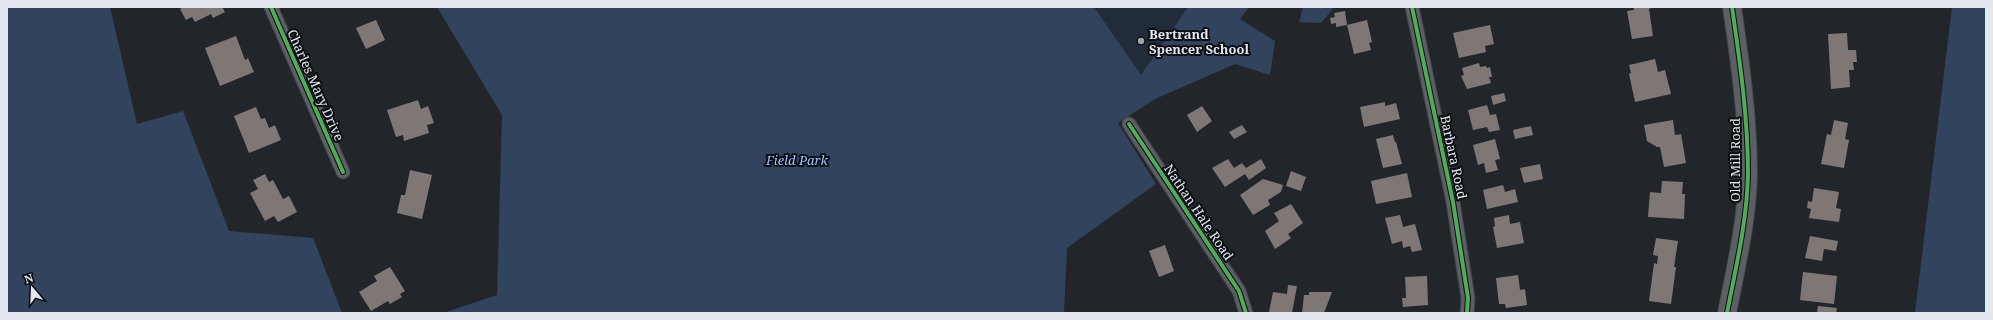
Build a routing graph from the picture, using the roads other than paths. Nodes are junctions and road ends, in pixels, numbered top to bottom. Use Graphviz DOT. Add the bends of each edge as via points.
graph roads {
  1 [pos="271,7"];
  2 [pos="1412,7"];
  3 [pos="1732,7"];
  4 [pos="1129,124"];
  5 [pos="343,172"];
  6 [pos="1246,313"];
  7 [pos="1467,313"];
  8 [pos="1727,313"];
  1 -- 5 [label="street, Charles Mary Drive"];
  2 -- 7 [label="street, Barbara Road" via="1453,202 1468,298"];
  3 -- 8 [label="street, Old Mill Road" via="1746,115 1748,175 1742,235"];
  4 -- 6 [label="street, Nathan Hale Road" via="1239,291"];
}
